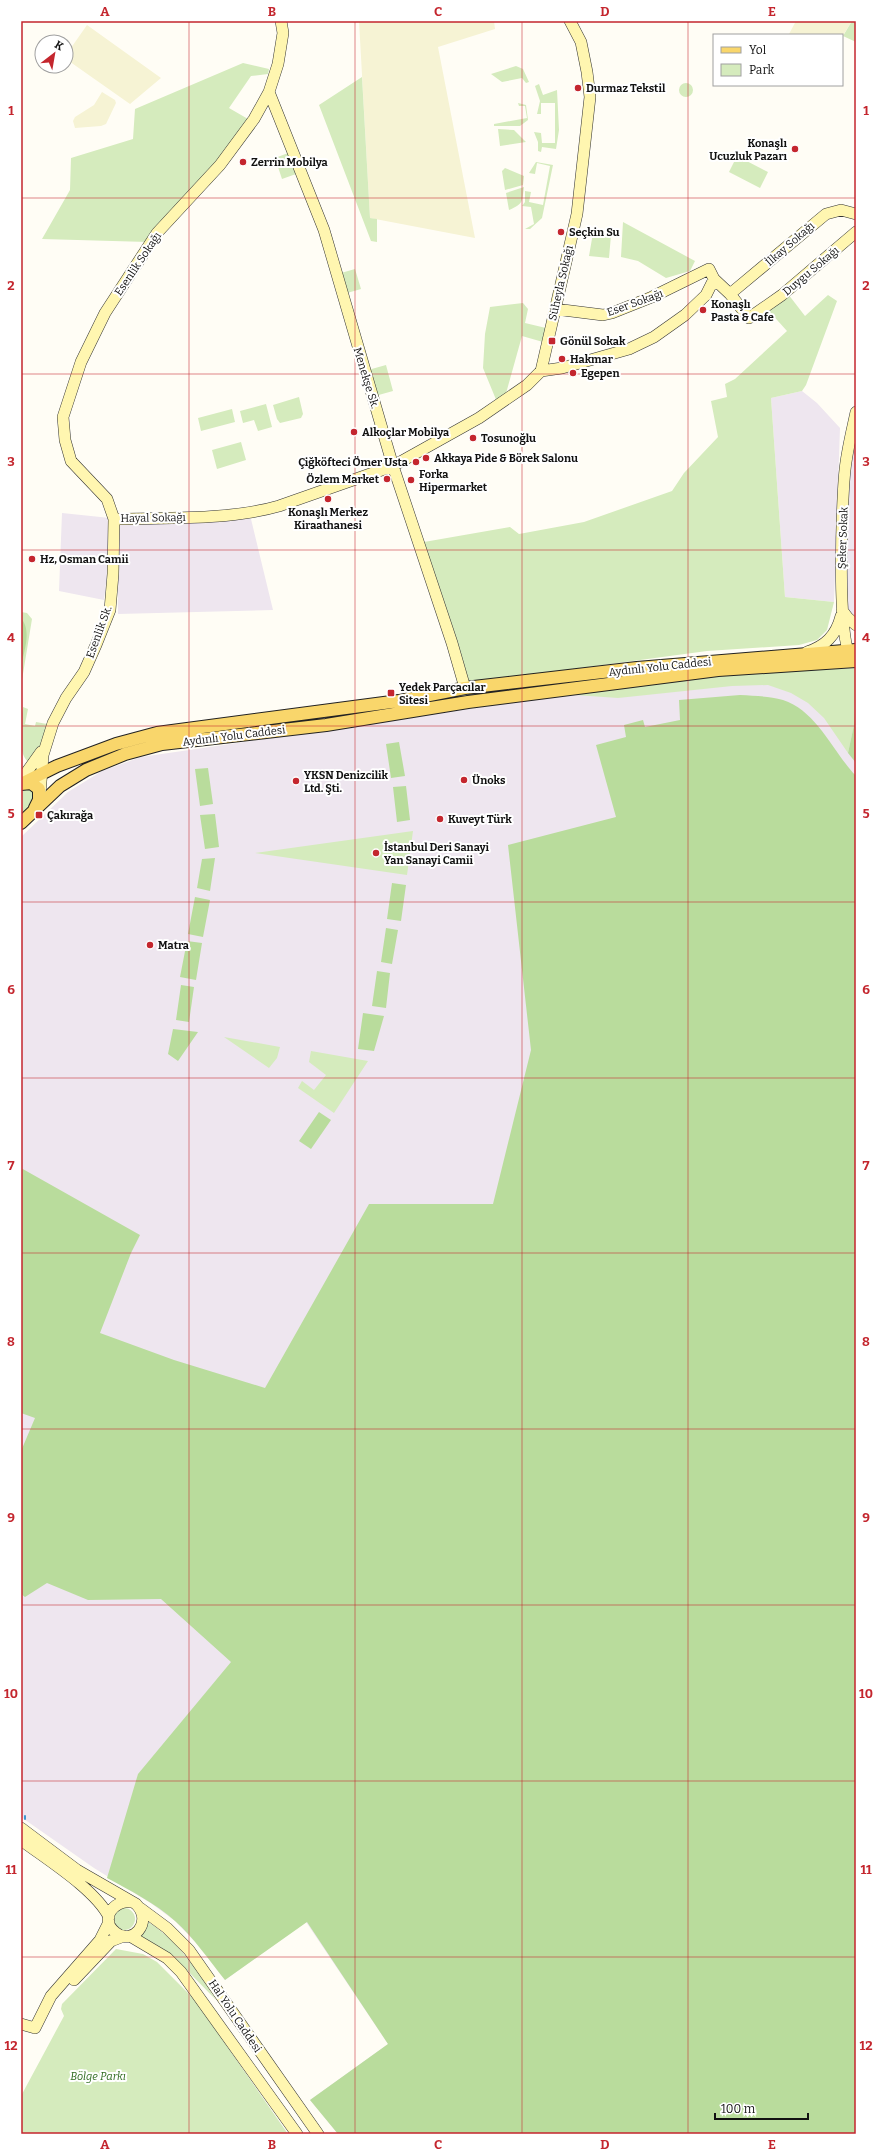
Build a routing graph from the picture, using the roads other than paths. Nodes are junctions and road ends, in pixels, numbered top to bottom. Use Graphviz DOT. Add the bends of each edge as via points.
graph roads {
  1 [pos="281,21"];
  2 [pos="570,21"];
  3 [pos="270,92"];
  4 [pos="856,214"];
  5 [pos="856,232"];
  6 [pos="711,274"];
  7 [pos="730,294"];
  8 [pos="555,309"];
  9 [pos="541,371"];
  10 [pos="856,412"];
  11 [pos="393,466"];
  12 [pos="114,519"];
  13 [pos="842,608"];
  14 [pos="856,626"];
  15 [pos="850,647"];
  16 [pos="803,653"];
  17 [pos="856,660"];
  18 [pos="465,688"];
  19 [pos="468,702"];
  20 [pos="49,736"];
  21 [pos="46,747"];
  22 [pos="64,763"];
  23 [pos="41,772"];
  24 [pos="21,780"];
  25 [pos="21,784"];
  26 [pos="40,795"];
  27 [pos="33,810"];
  28 [pos="21,822"];
  29 [pos="21,1828"];
  30 [pos="21,1840"];
  31 [pos="130,1902"];
  32 [pos="140,1908"];
  33 [pos="109,1919"];
  34 [pos="127,1936"];
  35 [pos="21,2024"];
  36 [pos="35,2028"];
  37 [pos="297,2134"];
  38 [pos="318,2134"];
  1 -- 3 [label="street, Esenlik Sokağı" via="283,33"];
  2 -- 8 [label="street, Süheyla Sokağı" via="581,42 590,97 577,214"];
  3 -- 11 [label="street, Menekşe Sk." via="324,230"];
  3 -- 12 [label="street, Esenlik Sokağı" via="254,119 220,165 157,233 105,313 80,362 63,417 64,440 71,462 107,499"];
  4 -- 7 [label="street, İlkay Sokağı" via="841,210 826,214"];
  5 -- 7 [label="street, Duygu Sokağı" via="782,295 749,318"];
  6 -- 7 [label="street, Duygu Sokağı"];
  6 -- 8 [label="street, Eser Sokağı" via="612,313 603,315"];
  6 -- 9 [label="street" via="706,295 654,337 629,349 562,368"];
  8 -- 9 [label="street, Süheyla Sokağı"];
  9 -- 11 [label="street" via="527,386 479,418"];
  10 -- 13 [label="street, Şeker Sokak" via="845,471"];
  11 -- 12 [label="street, Hayal Sokağı" via="262,512"];
  11 -- 18 [label="street, Menekşe Sk."];
  12 -- 20 [label="street, Esenlik Sk." via="110,610 88,663 58,712"];
  13 -- 14 [label="street"];
  13 -- 15 [label="street, Şeker Sokak"];
  13 -- 16 [label="street" via="840,621 831,639 819,648"];
  14 -- 15 [label="street" via="848,631"];
  15 -- 16 [label="main road, Aydınlı Yolu Caddesi"];
  15 -- 17 [label="street" via="850,656"];
  16 -- 18 [label="main road, Aydınlı Yolu Caddesi" via="637,668"];
  17 -- 19 [label="main road, Aydınlı Yolu Caddesi" via="718,670"];
  18 -- 19 [label="main road"];
  18 -- 22 [label="main road, Aydınlı Yolu Caddesi" via="399,701 157,733 116,744"];
  19 -- 27 [label="main road, Aydınlı Yolu Caddesi" via="145,748 107,760 86,770 64,783"];
  20 -- 21 [label="street, Esenlik Sk."];
  20 -- 24 [label="street, Esenlik Sk." via="39,757"];
  21 -- 22 [label="street" via="47,760 55,764"];
  21 -- 23 [label="street, Esenlik Sk."];
  22 -- 23 [label="main road, Aydınlı Yolu Caddesi"];
  23 -- 25 [label="main road, Aydınlı Yolu Caddesi"];
  23 -- 26 [label="street, Esenlik Sk."];
  25 -- 26 [label="main road" via="35,786"];
  26 -- 27 [label="main road"];
  27 -- 28 [label="main road, Aydınlı Yolu Caddesi"];
  29 -- 31 [label="street" via="78,1870"];
  30 -- 33 [label="street" via="88,1892 103,1907"];
  31 -- 32 [label="street"];
  31 -- 33 [label="street" via="114,1906"];
  32 -- 34 [label="street" via="144,1919 142,1925 135,1934"];
  32 -- 38 [label="street, Hal Yolu Caddesi" via="167,1928 189,1950"];
  33 -- 34 [label="street" via="114,1932"];
  33 -- 36 [label="street" via="100,1940 51,1996"];
  34 -- 36 [label="street" via="111,1941 56,1999"];
  34 -- 37 [label="street, Hal Yolu Caddesi" via="167,1958 181,1972"];
  35 -- 36 [label="street"];
}
